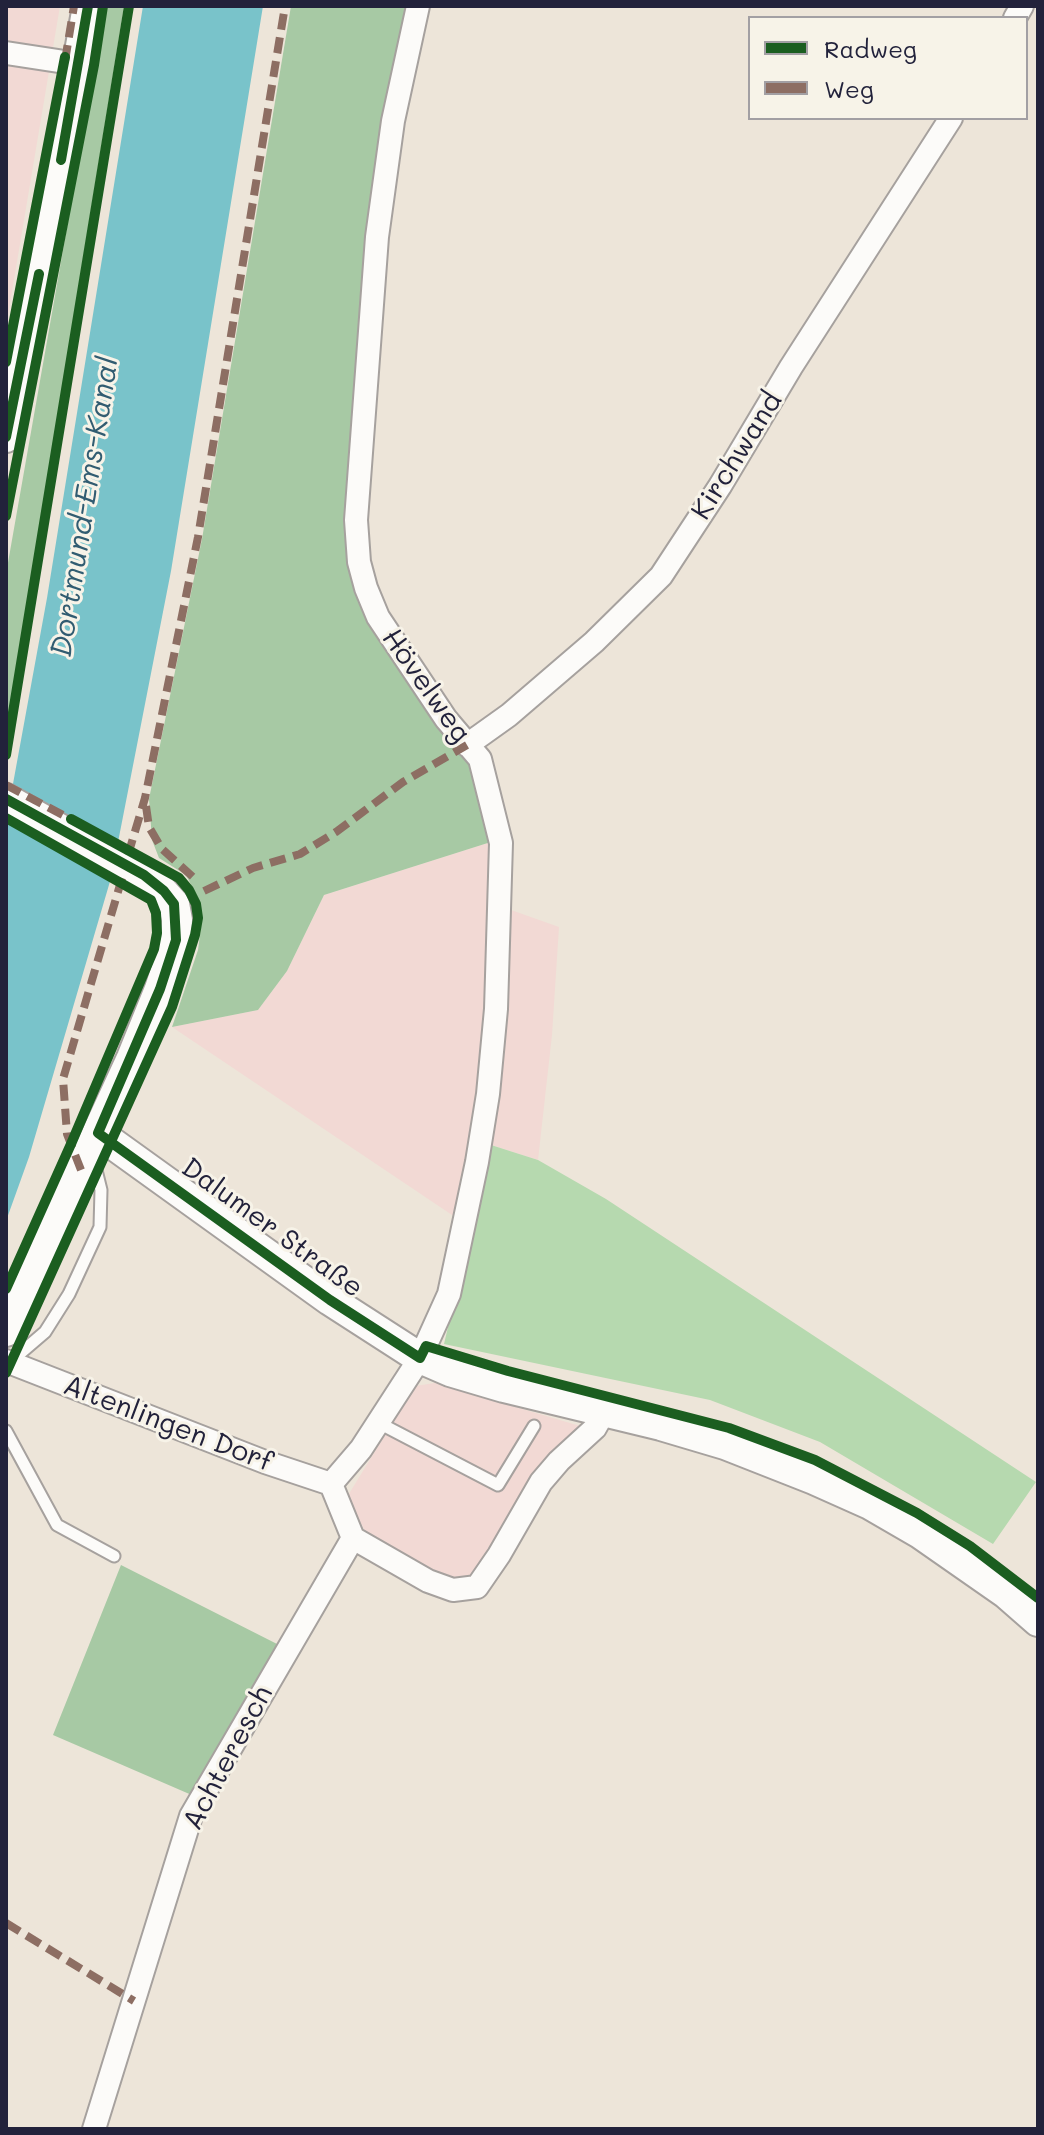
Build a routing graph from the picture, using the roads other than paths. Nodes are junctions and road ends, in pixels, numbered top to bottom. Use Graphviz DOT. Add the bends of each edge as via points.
graph roads {
  1 [pos="88,6"];
  2 [pos="418,6"];
  3 [pos="6,53"];
  4 [pos="78,64"];
  5 [pos="950,120"];
  6 [pos="15,349"];
  7 [pos="6,437"];
  8 [pos="467,745"];
  9 [pos="6,799"];
  10 [pos="94,1141"];
  11 [pos="6,1331"];
  12 [pos="420,1358"];
  13 [pos="8,1361"];
  14 [pos="604,1412"];
  15 [pos="379,1423"];
  16 [pos="534,1426"];
  17 [pos="6,1431"];
  18 [pos="331,1484"];
  19 [pos="353,1538"];
  20 [pos="114,1556"];
  21 [pos="1038,1621"];
  22 [pos="94,2129"];
  1 -- 4 [label="main road"];
  2 -- 8 [label="street, Hövelweg" via="393,121 377,237 356,520 359,562 378,617"];
  3 -- 4 [label="street"];
  4 -- 6 [label="main road"];
  5 -- 8 [label="street, Kirchwand" via="661,576 594,642"];
  6 -- 7 [label="main road"];
  8 -- 12 [label="street, Hövelweg" via="483,767 501,843 496,1009 482,1135 449,1294"];
  9 -- 10 [label="main road" via="144,875 174,904 176,940 160,989"];
  10 -- 11 [label="main road"];
  10 -- 12 [label="main road, Dalumer Straße"];
  10 -- 13 [label="lane" via="100,1227 45,1332"];
  12 -- 14 [label="main road, Dalumer Straße" via="504,1387"];
  12 -- 15 [label="street"];
  13 -- 18 [label="street, Altenlingen Dorf"];
  14 -- 19 [label="street" via="595,1428 541,1482 477,1587 453,1590 428,1581"];
  14 -- 21 [label="main road, Dalumer Straße" via="725,1444 870,1504 964,1563"];
  15 -- 16 [label="lane" via="498,1485"];
  15 -- 18 [label="street"];
  17 -- 20 [label="lane" via="57,1525"];
  18 -- 19 [label="street"];
  19 -- 22 [label="street, Achteresch" via="191,1816"];
}
